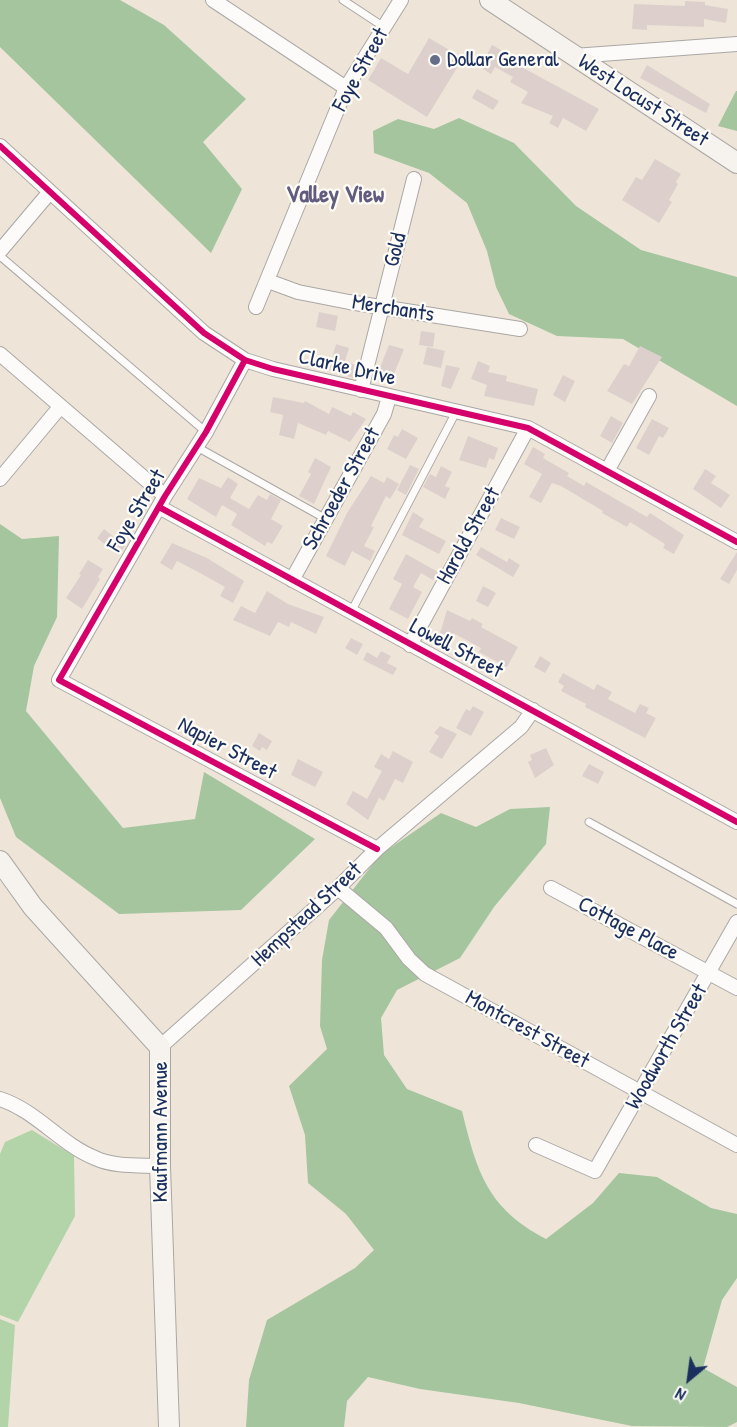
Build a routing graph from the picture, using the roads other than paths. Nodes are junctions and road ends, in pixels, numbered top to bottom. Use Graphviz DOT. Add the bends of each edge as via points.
graph roads {
  1 [pos="213,0"];
  2 [pos="343,0"];
  3 [pos="401,0"];
  4 [pos="496,2"];
  5 [pos="384,27"];
  6 [pos="737,44"];
  7 [pos="574,56"];
  8 [pos="346,88"];
  9 [pos="0,146"];
  10 [pos="737,163"];
  11 [pos="414,179"];
  12 [pos="49,192"];
  13 [pos="0,250"];
  14 [pos="0,256"];
  15 [pos="268,281"];
  16 [pos="381,306"];
  17 [pos="256,308"];
  18 [pos="520,329"];
  19 [pos="0,354"];
  20 [pos="245,360"];
  21 [pos="361,390"];
  22 [pos="649,396"];
  23 [pos="389,397"];
  24 [pos="60,407"];
  25 [pos="456,412"];
  26 [pos="528,428"];
  27 [pos="206,432"];
  28 [pos="197,447"];
  29 [pos="607,471"];
  30 [pos="0,479"];
  31 [pos="162,502"];
  32 [pos="326,519"];
  33 [pos="737,542"];
  34 [pos="292,580"];
  35 [pos="351,612"];
  36 [pos="410,645"];
  37 [pos="59,680"];
  38 [pos="533,710"];
  39 [pos="589,822"];
  40 [pos="737,822"];
  41 [pos="377,849"];
  42 [pos="0,861"];
  43 [pos="338,888"];
  44 [pos="550,888"];
  45 [pos="737,904"];
  46 [pos="737,922"];
  47 [pos="710,973"];
  48 [pos="737,988"];
  49 [pos="160,1047"];
  50 [pos="641,1092"];
  51 [pos="0,1100"];
  52 [pos="536,1145"];
  53 [pos="737,1145"];
  54 [pos="160,1166"];
  55 [pos="169,1427"];
  1 -- 8 [label="street"];
  2 -- 5 [label="lane"];
  3 -- 5 [label="street, Foye Street"];
  4 -- 7 [label="main road, West Locust Street"];
  5 -- 8 [label="street, Foye Street"];
  6 -- 7 [label="street"];
  7 -- 10 [label="main road, West Locust Street"];
  8 -- 15 [label="street, Foye Street"];
  9 -- 12 [label="street, Clarke Drive"];
  11 -- 16 [label="street, Gold"];
  12 -- 13 [label="street"];
  12 -- 20 [label="street, Clarke Drive" via="204,333"];
  14 -- 27 [label="lane"];
  15 -- 16 [label="street, Merchants" via="298,292"];
  15 -- 17 [label="street, Foye Street"];
  16 -- 18 [label="street, Merchants"];
  16 -- 21 [label="street, Gold"];
  19 -- 24 [label="street, Lowell Street"];
  20 -- 21 [label="street, Clarke Drive"];
  20 -- 27 [label="street, Foye Street"];
  21 -- 23 [label="street, Clarke Drive"];
  22 -- 29 [label="street"];
  23 -- 25 [label="street, Clarke Drive"];
  23 -- 32 [label="street, Schroeder Street" via="384,414"];
  24 -- 30 [label="street"];
  24 -- 31 [label="street, Lowell Street"];
  25 -- 26 [label="street, Clarke Drive"];
  25 -- 35 [label="lane"];
  26 -- 29 [label="street, Clarke Drive"];
  26 -- 36 [label="street, Harold Street"];
  27 -- 28 [label="street, Foye Street"];
  28 -- 31 [label="street, Foye Street"];
  28 -- 32 [label="lane"];
  29 -- 33 [label="street, Clarke Drive"];
  31 -- 34 [label="street, Lowell Street"];
  31 -- 37 [label="street, Foye Street"];
  32 -- 34 [label="street, Schroeder Street"];
  34 -- 35 [label="street, Lowell Street"];
  35 -- 36 [label="street, Lowell Street"];
  36 -- 38 [label="street, Lowell Street"];
  37 -- 41 [label="street, Napier Street"];
  38 -- 40 [label="street, Lowell Street"];
  38 -- 41 [label="street, Hempstead Street" via="522,727"];
  39 -- 45 [label="lane"];
  41 -- 43 [label="street, Hempstead Street"];
  42 -- 49 [label="main road, Kaufmann Avenue" via="33,907"];
  43 -- 49 [label="street, Hempstead Street"];
  43 -- 50 [label="street, Montcrest Street" via="386,928 425,974"];
  44 -- 47 [label="street, Cottage Place"];
  46 -- 47 [label="street, Woodworth Street"];
  47 -- 48 [label="street, Cottage Place"];
  47 -- 50 [label="street, Woodworth Street"];
  49 -- 54 [label="main road, Kaufmann Avenue"];
  50 -- 52 [label="street, Woodworth Street" via="595,1171"];
  50 -- 53 [label="street, Montcrest Street"];
  51 -- 54 [label="street" via="27,1111 93,1158 109,1163"];
  54 -- 55 [label="main road, Kaufmann Avenue"];
}
